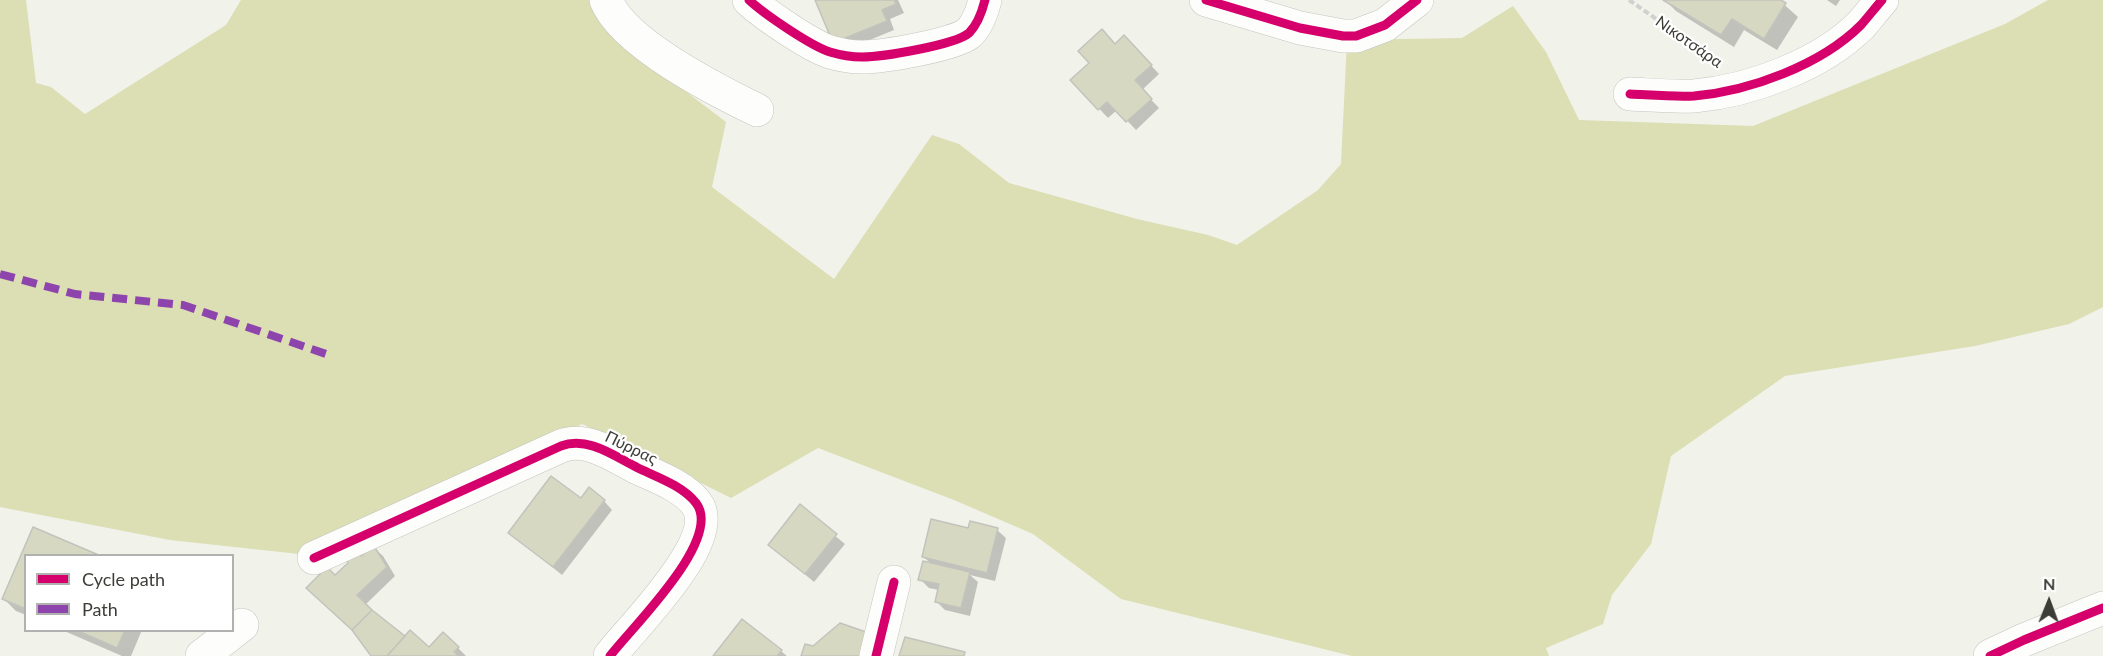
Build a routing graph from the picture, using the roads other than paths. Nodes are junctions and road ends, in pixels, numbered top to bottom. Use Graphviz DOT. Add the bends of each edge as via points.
graph roads {
  1 [pos="606,0"];
  2 [pos="749,0"];
  3 [pos="985,0"];
  4 [pos="1206,0"];
  5 [pos="1417,0"];
  6 [pos="1882,0"];
  7 [pos="1630,94"];
  8 [pos="757,110"];
  9 [pos="314,558"];
  10 [pos="894,582"];
  11 [pos="2103,608"];
  12 [pos="242,625"];
  13 [pos="234,631"];
  14 [pos="233,632"];
  15 [pos="202,656"];
  16 [pos="610,656"];
  17 [pos="876,656"];
  18 [pos="1990,656"];
  1 -- 8 [label="street" via="620,22 646,44"];
  2 -- 3 [label="street" via="817,46 861,57 958,39 973,27"];
  4 -- 5 [label="street" via="1300,28 1343,36 1356,36 1385,25"];
  6 -- 7 [label="street" via="1860,26 1827,51 1781,74 1693,96"];
  9 -- 16 [label="street, Πύρρας" via="561,446 583,443 681,490 701,515 682,570"];
  10 -- 17 [label="street"];
  11 -- 18 [label="street"];
  12 -- 13 [label="street"];
  14 -- 15 [label="street"];
}
